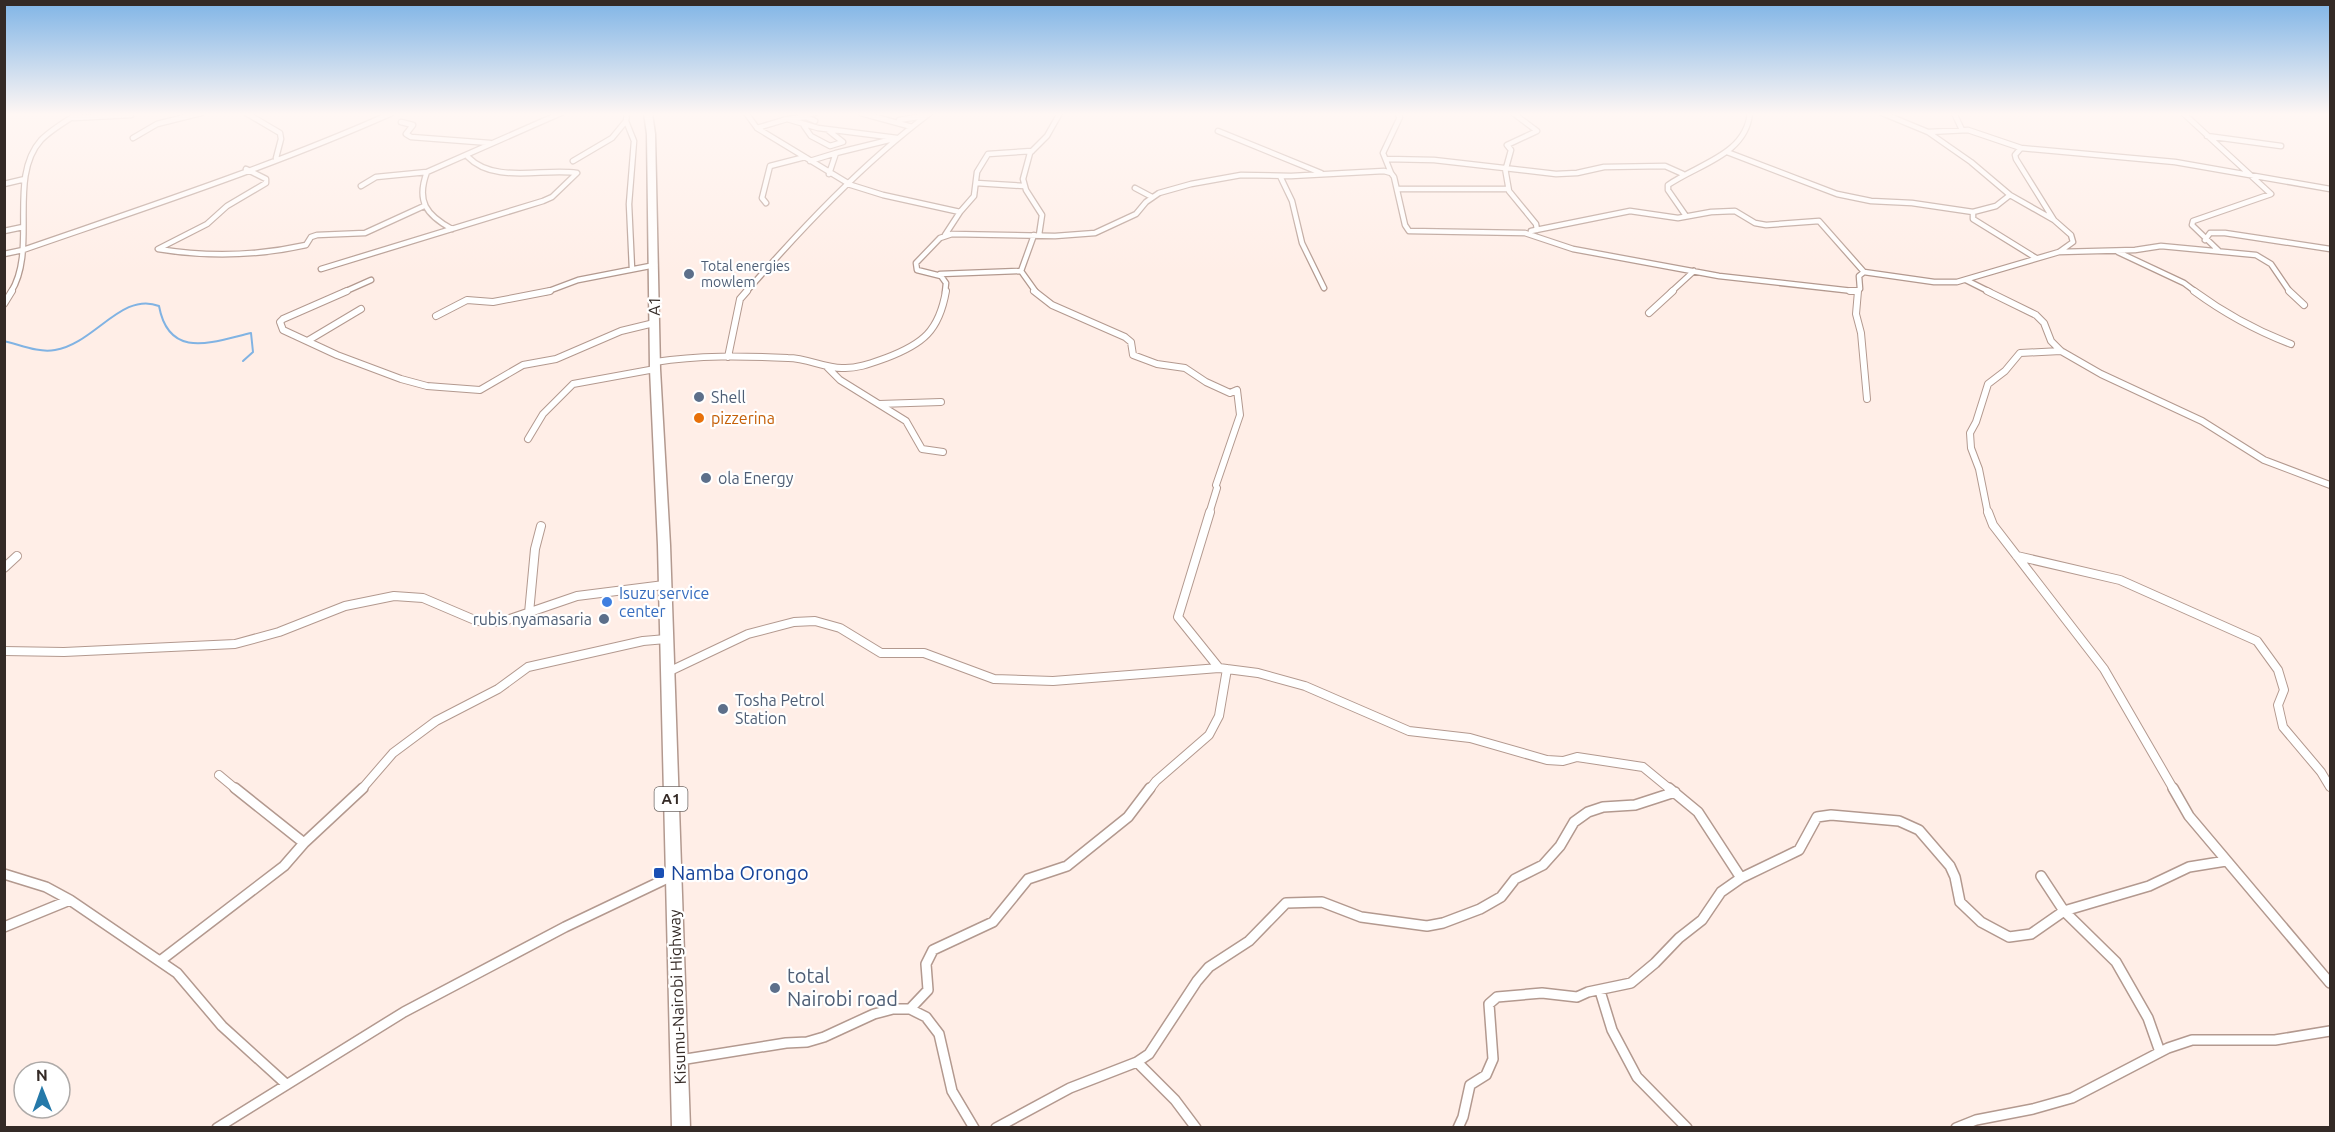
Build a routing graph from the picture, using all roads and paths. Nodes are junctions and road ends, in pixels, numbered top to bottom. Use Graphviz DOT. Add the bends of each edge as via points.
graph roads {
  1 [pos="30,166"];
  2 [pos="255,166"];
  3 [pos="441,166"];
  4 [pos="478,166"];
  5 [pos="632,166"];
  6 [pos="652,166"];
  7 [pos="771,166"];
  8 [pos="818,166"];
  9 [pos="833,166"];
  10 [pos="870,166"];
  11 [pos="981,166"];
  12 [pos="1027,166"];
  13 [pos="1303,166"];
  14 [pos="1388,166"];
  15 [pos="1486,166"];
  16 [pos="1655,166"];
  17 [pos="1663,166"];
  18 [pos="1699,166"];
  19 [pos="1763,166"];
  20 [pos="1976,166"];
  21 [pos="2021,166"];
  22 [pos="2197,166"];
  23 [pos="2241,166"];
  24 [pos="1505,168"];
  25 [pos="246,169"];
  26 [pos="427,172"];
  27 [pos="1391,173"];
  28 [pos="2249,173"];
  29 [pos="829,174"];
  30 [pos="1323,174"];
  31 [pos="1683,174"];
  32 [pos="1280,176"];
  33 [pos="25,179"];
  34 [pos="976,183"];
  35 [pos="4,184"];
  36 [pos="851,185"];
  37 [pos="361,186"];
  38 [pos="1024,186"];
  39 [pos="1135,188"];
  40 [pos="1397,189"];
  41 [pos="1508,189"];
  42 [pos="2331,189"];
  43 [pos="2010,195"];
  44 [pos="1152,197"];
  45 [pos="766,203"];
  46 [pos="424,206"];
  47 [pos="960,212"];
  48 [pos="1973,212"];
  49 [pos="1686,216"];
  50 [pos="2054,220"];
  51 [pos="23,227"];
  52 [pos="452,229"];
  53 [pos="1536,230"];
  54 [pos="4,231"];
  55 [pos="1526,232"];
  56 [pos="945,235"];
  57 [pos="1037,235"];
  58 [pos="2205,240"];
  59 [pos="2331,249"];
  60 [pos="23,250"];
  61 [pos="2116,251"];
  62 [pos="2219,251"];
  63 [pos="2059,252"];
  64 [pos="4,254"];
  65 [pos="2036,258"];
  66 [pos="655,265"];
  67 [pos="321,269"];
  68 [pos="632,269"];
  69 [pos="1021,271"];
  70 [pos="1694,271"];
  71 [pos="1864,273"];
  72 [pos="934,275"];
  73 [pos="371,280"];
  74 [pos="1966,280"];
  75 [pos="1324,288"];
  76 [pos="1858,291"];
  77 [pos="4,304"];
  78 [pos="2304,305"];
  79 [pos="361,309"];
  80 [pos="1649,313"];
  81 [pos="436,316"];
  82 [pos="654,323"];
  83 [pos="309,340"];
  84 [pos="2291,344"];
  85 [pos="2061,351"];
  86 [pos="728,357"];
  87 [pos="823,363"];
  88 [pos="655,366"];
  89 [pos="1867,399"];
  90 [pos="941,402"];
  91 [pos="879,405"];
  92 [pos="528,439"];
  93 [pos="944,452"];
  94 [pos="660,471"];
  95 [pos="2320,481"];
  96 [pos="2331,485"];
  97 [pos="2331,491"];
  98 [pos="541,525"];
  99 [pos="17,556"];
  100 [pos="2017,556"];
  101 [pos="4,568"];
  102 [pos="664,585"];
  103 [pos="529,613"];
  104 [pos="666,639"];
  105 [pos="4,651"];
  106 [pos="1223,668"];
  107 [pos="666,673"];
  108 [pos="219,775"];
  109 [pos="2331,787"];
  110 [pos="1675,792"];
  111 [pos="304,843"];
  112 [pos="2226,861"];
  113 [pos="4,874"];
  114 [pos="672,876"];
  115 [pos="2042,876"];
  116 [pos="1741,878"];
  117 [pos="70,900"];
  118 [pos="2064,911"];
  119 [pos="4,927"];
  120 [pos="160,961"];
  121 [pos="2331,983"];
  122 [pos="1600,991"];
  123 [pos="910,1009"];
  124 [pos="2331,1031"];
  125 [pos="2160,1052"];
  126 [pos="679,1060"];
  127 [pos="1137,1062"];
  128 [pos="286,1084"];
  129 [pos="1963,1126"];
  130 [pos="217,1128"];
  131 [pos="681,1128"];
  132 [pos="974,1128"];
  133 [pos="996,1128"];
  134 [pos="1196,1128"];
  135 [pos="1458,1128"];
  136 [pos="1687,1128"];
  1 -- 33 [label="street"];
  2 -- 25 [label="street"];
  3 -- 26 [label="street"];
  4 -- 52 [label="street" via="499,172 577,172 552,197"];
  5 -- 68 [label="street"];
  6 -- 66 [label="highway, A1"];
  7 -- 45 [label="street" via="762,198"];
  8 -- 29 [label="street"];
  9 -- 29 [label="street"];
  10 -- 36 [label="street"];
  11 -- 34 [label="street"];
  12 -- 38 [label="street"];
  13 -- 30 [label="street"];
  14 -- 27 [label="street"];
  15 -- 24 [label="street"];
  16 -- 24 [label="street" via="1604,167 1556,174"];
  17 -- 31 [label="street"];
  18 -- 31 [label="street"];
  19 -- 48 [label="street" via="1837,194"];
  20 -- 43 [label="street"];
  21 -- 50 [label="street"];
  22 -- 28 [label="street"];
  23 -- 28 [label="street"];
  24 -- 41 [label="street"];
  25 -- 46 [label="street" via="267,179 266,183 227,206 207,224 158,249 268,253 306,245 317,235 369,232"];
  25 -- 60 [label="street"];
  26 -- 37 [label="street" via="380,176"];
  26 -- 46 [label="street"];
  27 -- 30 [label="street" via="1380,170"];
  27 -- 40 [label="street"];
  28 -- 42 [label="street"];
  28 -- 58 [label="street" via="2270,195 2193,221"];
  29 -- 36 [label="street"];
  30 -- 32 [label="street"];
  31 -- 49 [label="street" via="1668,187"];
  32 -- 44 [label="street" via="1232,177 1178,187"];
  32 -- 75 [label="street" via="1292,201 1302,243"];
  33 -- 35 [label="street"];
  33 -- 51 [label="street"];
  34 -- 38 [label="street"];
  34 -- 47 [label="street" via="974,196"];
  36 -- 47 [label="street"];
  36 -- 86 [label="street" via="782,251 740,299"];
  38 -- 57 [label="street" via="1042,215"];
  39 -- 44 [label="street"];
  40 -- 41 [label="street"];
  40 -- 55 [label="street" via="1409,231"];
  41 -- 53 [label="street" via="1536,224"];
  43 -- 48 [label="street" via="1996,206"];
  43 -- 50 [label="street"];
  44 -- 57 [label="street" via="1136,213 1106,229"];
  46 -- 52 [label="street" via="430,216"];
  47 -- 56 [label="street"];
  48 -- 65 [label="street" via="1976,222"];
  49 -- 53 [label="street" via="1660,217 1630,211"];
  49 -- 71 [label="street" via="1731,211 1766,225 1819,221"];
  50 -- 63 [label="street" via="2071,235 2073,242"];
  51 -- 54 [label="street"];
  51 -- 60 [label="street"];
  52 -- 67 [label="street"];
  53 -- 55 [label="street"];
  55 -- 70 [label="street" via="1573,249"];
  56 -- 57 [label="street"];
  56 -- 72 [label="street" via="916,264 917,270"];
  57 -- 69 [label="street"];
  58 -- 59 [label="street" via="2210,233 2225,233"];
  58 -- 62 [label="street"];
  60 -- 64 [label="street"];
  60 -- 77 [label="street" via="17,282"];
  61 -- 62 [label="street" via="2161,246"];
  61 -- 63 [label="street"];
  61 -- 84 [label="street" via="2184,284 2267,335"];
  62 -- 78 [label="street" via="2264,257"];
  63 -- 65 [label="street"];
  65 -- 74 [label="street"];
  66 -- 68 [label="street"];
  66 -- 82 [label="highway, A1 / A1"];
  68 -- 81 [label="street" via="578,280 545,293 493,302 467,300"];
  69 -- 72 [label="street"];
  69 -- 106 [label="street" via="1046,303 1125,336 1138,358 1185,368 1230,393 1237,390 1240,415 1178,617"];
  70 -- 76 [label="street" via="1743,280"];
  70 -- 80 [label="street"];
  71 -- 74 [label="street" via="1934,282"];
  71 -- 76 [label="street" via="1859,276"];
  72 -- 87 [label="street" via="945,279 946,293 940,313 920,343 848,368"];
  73 -- 83 [label="street" via="280,322 287,332"];
  74 -- 85 [label="street" via="2036,315"];
  76 -- 89 [label="street" via="1856,314"];
  79 -- 83 [label="street"];
  82 -- 83 [label="street" via="621,331 556,359 523,365 480,390 427,386 401,379"];
  82 -- 88 [label="highway, A1 / A1"];
  85 -- 95 [label="street" via="2202,421 2264,460"];
  85 -- 100 [label="street" via="2018,355 1988,384 1970,433 1988,514"];
  86 -- 87 [label="street" via="800,358"];
  86 -- 88 [label="street" via="675,358"];
  87 -- 91 [label="street" via="840,380"];
  88 -- 92 [label="street" via="573,384 543,414"];
  88 -- 94 [label="highway, A1 / A1"];
  90 -- 91 [label="street"];
  91 -- 93 [label="street" via="906,421 922,449"];
  94 -- 102 [label="highway, Kisumu-Nairobi Highway / A1"];
  95 -- 96 [label="street"];
  95 -- 97 [label="street"];
  98 -- 103 [label="street"];
  99 -- 101 [label="street"];
  100 -- 109 [label="street" via="2120,580 2257,641 2278,670 2284,690 2278,705 2283,727"];
  100 -- 112 [label="street" via="2104,669 2177,798"];
  102 -- 103 [label="street" via="588,593"];
  102 -- 104 [label="highway, Kisumu-Nairobi Highway / A1"];
  103 -- 105 [label="street" via="504,622 483,622 436,602 401,596 358,603 242,643 62,654"];
  104 -- 107 [label="highway, Kisumu-Nairobi Highway / A1"];
  104 -- 111 [label="street" via="547,661 519,672 393,753 368,783"];
  106 -- 107 [label="street" via="1086,681 1002,680 929,654 882,653 835,625 808,621 749,633"];
  106 -- 110 [label="street" via="1305,686 1409,731 1470,738 1546,760 1577,758 1643,766"];
  106 -- 123 [label="street" via="1219,716 1209,735 1156,781 1128,817 1067,866 1028,879 993,922 933,950 926,972 928,990"];
  107 -- 114 [label="highway, Kisumu-Nairobi Highway / A1"];
  108 -- 111 [label="street"];
  110 -- 116 [label="street" via="1708,823"];
  110 -- 127 [label="street" via="1635,805 1587,812 1574,822 1544,864 1515,879 1501,897 1443,923 1427,926 1361,917 1322,902 1287,903 1249,941 1209,967 1155,1047"];
  111 -- 120 [label="street" via="284,866"];
  112 -- 118 [label="street" via="2189,867 2149,886"];
  112 -- 121 [label="street"];
  113 -- 117 [label="street" via="46,887"];
  114 -- 126 [label="highway, Kisumu-Nairobi Highway / A1"];
  114 -- 128 [label="street" via="404,1012"];
  115 -- 118 [label="street"];
  116 -- 118 [label="street" via="1791,856 1817,817 1884,819 1910,824 1926,837 1950,866 1960,902 1994,931 2009,937 2031,934"];
  116 -- 122 [label="street" via="1721,892 1702,920 1631,983"];
  117 -- 119 [label="street"];
  117 -- 120 [label="street"];
  118 -- 125 [label="street" via="2116,962 2148,1018"];
  120 -- 128 [label="street" via="177,973 222,1026"];
  122 -- 135 [label="street" via="1577,998 1542,993 1492,1000 1491,1062 1487,1074 1470,1085"];
  122 -- 136 [label="street" via="1612,1030 1637,1077"];
  123 -- 126 [label="street" via="874,1014 807,1042"];
  123 -- 132 [label="street" via="926,1017 939,1034 952,1091"];
  124 -- 125 [label="street" via="2275,1040 2192,1040"];
  125 -- 129 [label="street" via="2072,1098"];
  126 -- 131 [label="highway, Kisumu-Nairobi Highway / A1"];
  127 -- 133 [label="street" via="1070,1088"];
  127 -- 134 [label="street" via="1175,1100"];
  128 -- 130 [label="street"];
}
